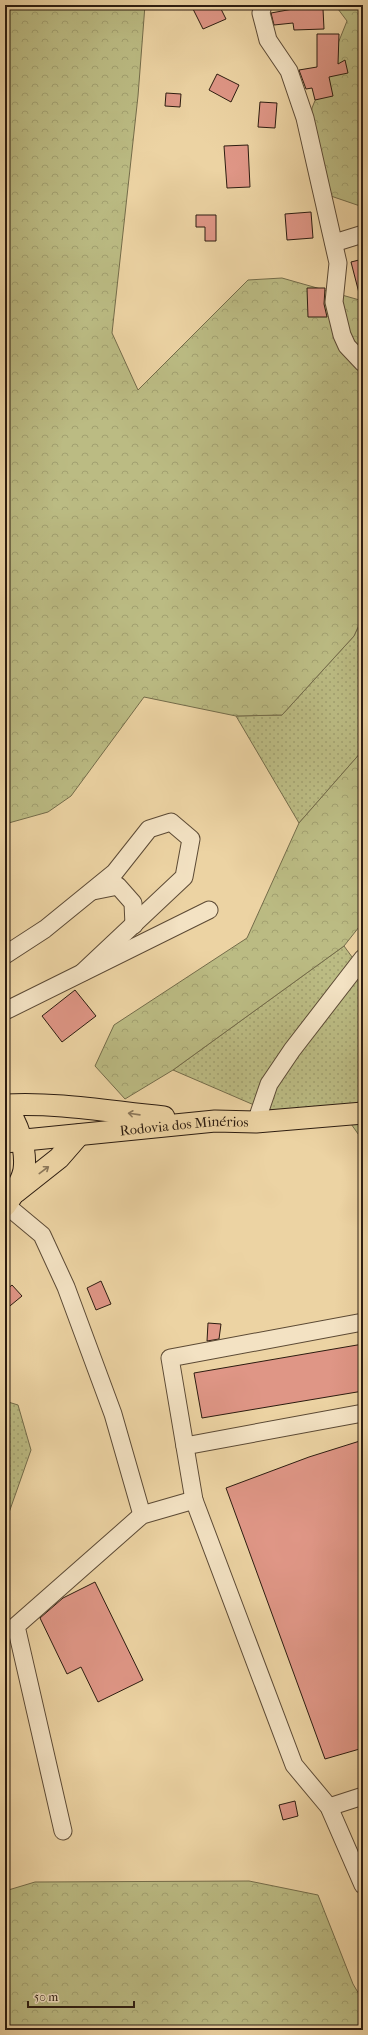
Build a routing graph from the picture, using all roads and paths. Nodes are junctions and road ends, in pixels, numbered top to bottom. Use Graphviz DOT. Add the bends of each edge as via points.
graph roads {
  1 [pos="263,5"];
  2 [pos="363,234"];
  3 [pos="334,243"];
  4 [pos="363,363"];
  5 [pos="91,892"];
  6 [pos="209,910"];
  7 [pos="134,925"];
  8 [pos="5,955"];
  9 [pos="363,958"];
  10 [pos="83,972"];
  11 [pos="5,1011"];
  12 [pos="5,1105"];
  13 [pos="363,1113"];
  14 [pos="215,1121"];
  15 [pos="256,1122"];
  16 [pos="79,1135"];
  17 [pos="14,1142"];
  18 [pos="8,1202"];
  19 [pos="363,1322"];
  20 [pos="363,1413"];
  21 [pos="185,1446"];
  22 [pos="194,1500"];
  23 [pos="142,1515"];
  24 [pos="363,1796"];
  25 [pos="330,1807"];
  26 [pos="63,1831"];
  27 [pos="363,1885"];
  1 -- 3 [label="street" via="261,13 268,40 289,71 305,118"];
  2 -- 3 [label="street"];
  3 -- 4 [label="street" via="338,263 334,302 347,346"];
  5 -- 7 [label="street" via="118,886 133,903"];
  5 -- 7 [label="street" via="115,872 149,829 171,822 191,839 184,877"];
  5 -- 8 [label="street" via="45,929"];
  6 -- 10 [label="street"];
  7 -- 10 [label="street"];
  9 -- 15 [label="street" via="269,1084"];
  10 -- 11 [label="street"];
  14 -- 12 [label="main road, one-way" via="92,1107"];
  12 -- 17 [label="main road"];
  13 -- 15 [label="main road, Rodovia dos Minérios"];
  14 -- 15 [label="main road, Rodovia dos Minérios"];
  14 -- 16 [label="main road, Rodovia dos Minérios"];
  16 -- 17 [label="main road, Rodovia dos Minérios"];
  18 -- 16 [label="main road, one-way" via="59,1158"];
  17 -- 18 [label="main road" via="24,1170"];
  18 -- 23 [label="street" via="42,1235 66,1287 113,1414"];
  19 -- 21 [label="street" via="170,1358"];
  20 -- 21 [label="street"];
  21 -- 22 [label="street"];
  22 -- 23 [label="street"];
  22 -- 25 [label="street" via="294,1765"];
  23 -- 26 [label="street" via="16,1626"];
  24 -- 25 [label="street"];
  25 -- 27 [label="street"];
}
